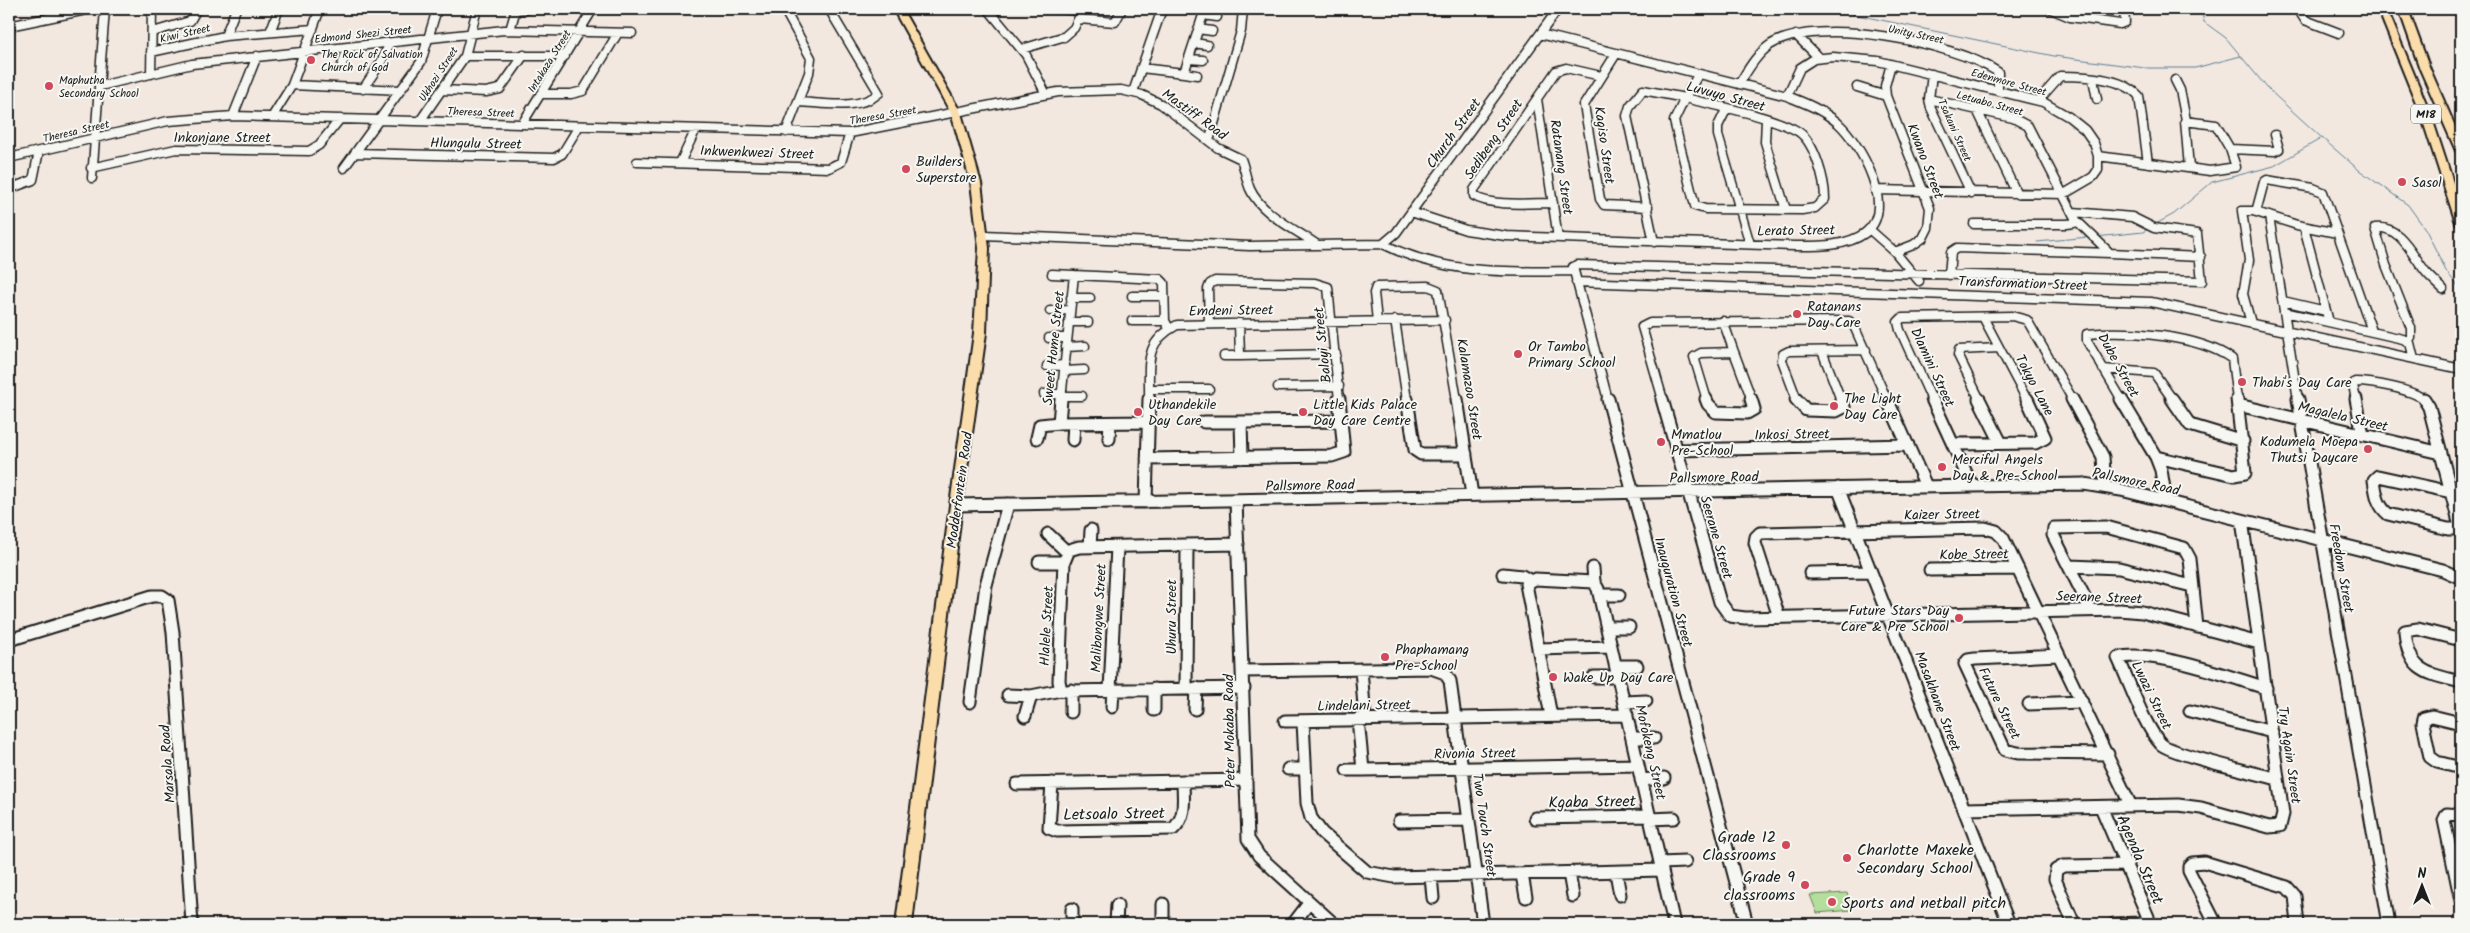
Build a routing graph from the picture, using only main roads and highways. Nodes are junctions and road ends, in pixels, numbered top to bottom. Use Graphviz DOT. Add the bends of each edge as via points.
graph roads {
  1 [pos="891,9"];
  2 [pos="897,9"];
  3 [pos="2382,9"];
  4 [pos="2403,9"];
  5 [pos="929,64"];
  6 [pos="2461,151"];
  7 [pos="2458,202"];
  8 [pos="2461,223"];
  9 [pos="904,924"];
  1 -- 5 [label="main road, Modderfontein Road" via="921,57"];
  2 -- 5 [label="main road, Modderfontein Road"];
  3 -- 7 [label="main road, M18"];
  4 -- 6 [label="main road, M18"];
  5 -- 9 [label="main road, Modderfontein Road" via="956,112 976,183 984,235 981,326"];
  7 -- 8 [label="main road, M18"];
}
